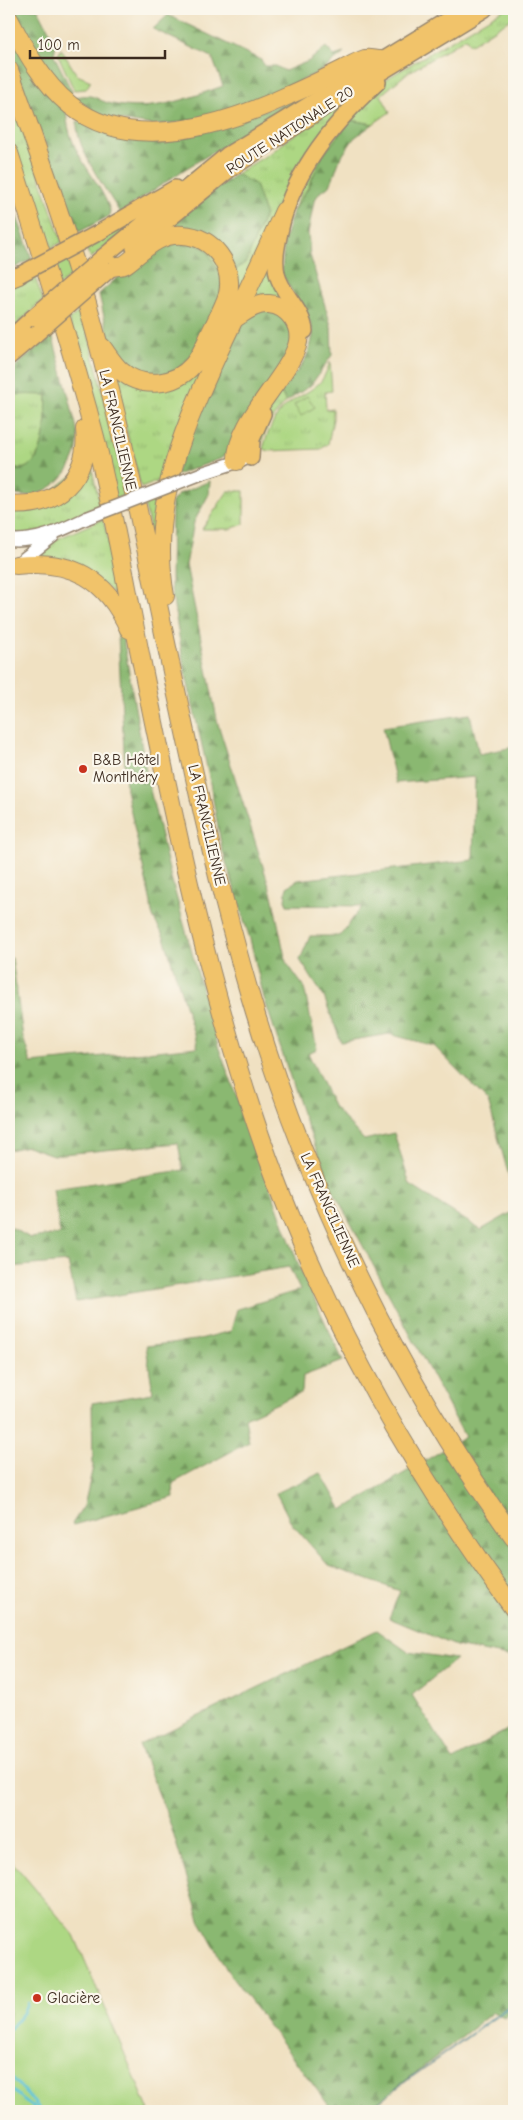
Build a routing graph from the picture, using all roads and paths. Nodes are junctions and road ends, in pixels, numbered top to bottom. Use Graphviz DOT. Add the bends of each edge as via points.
graph roads {
  1 [pos="465,9"];
  2 [pos="485,9"];
  3 [pos="9,19"];
  4 [pos="388,61"];
  5 [pos="9,70"];
  6 [pos="9,153"];
  7 [pos="208,169"];
  8 [pos="284,211"];
  9 [pos="109,264"];
  10 [pos="12,279"];
  11 [pos="234,320"];
  12 [pos="9,339"];
  13 [pos="97,339"];
  14 [pos="9,357"];
  15 [pos="82,394"];
  16 [pos="244,460"];
  17 [pos="9,504"];
  18 [pos="56,533"];
  19 [pos="9,540"];
  20 [pos="12,567"];
  21 [pos="169,655"];
  22 [pos="142,661"];
  23 [pos="514,1538"];
  24 [pos="514,1608"];
  1 -- 4 [label="main road, ROUTE NATIONALE 20"];
  2 -- 4 [label="main road, ROUTE NATIONALE 20"];
  3 -- 4 [label="highway" via="45,79 70,105 97,121 145,132 180,130 246,112 288,96 364,59"];
  4 -- 7 [label="main road, ROUTE NATIONALE 20" via="276,123"];
  4 -- 8 [label="main road" via="322,142"];
  4 -- 9 [label="main road, ROUTE NATIONALE 20" via="229,170"];
  5 -- 13 [label="highway, LA FRANCILIENNE" via="76,266"];
  6 -- 15 [label="highway, LA FRANCILIENNE"];
  7 -- 9 [label="main road, ROUTE NATIONALE 20"];
  7 -- 10 [label="main road, bridge"];
  8 -- 11 [label="highway"];
  8 -- 16 [label="main road" via="276,249 277,273 281,286 303,319 306,340 298,362 258,423"];
  9 -- 12 [label="main road, bridge" via="32,318"];
  9 -- 13 [label="highway" via="124,265 164,237 183,234 210,245 224,261 228,293 195,364 169,381 148,382 125,374"];
  9 -- 14 [label="main road, bridge"];
  11 -- 16 [label="highway" via="255,306 277,306 293,318 298,339 293,355 241,441"];
  11 -- 21 [label="highway" via="183,434 169,484 162,550 164,589 173,638"];
  13 -- 21 [label="highway, LA FRANCILIENNE"];
  15 -- 17 [label="highway" via="86,446 78,472 63,490 45,501"];
  15 -- 22 [label="highway, LA FRANCILIENNE" via="110,504"];
  16 -- 18 [label="street, bridge" via="87,518"];
  18 -- 19 [label="street"];
  18 -- 20 [label="street"];
  20 -- 22 [label="highway" via="56,564 94,581 122,614 130,631 134,653"];
  21 -- 23 [label="highway, LA FRANCILIENNE" via="236,946 300,1142 352,1261 402,1360 453,1450"];
  22 -- 24 [label="highway, LA FRANCILIENNE" via="186,870 225,1023 286,1203 346,1336 393,1424 451,1519"];
}
